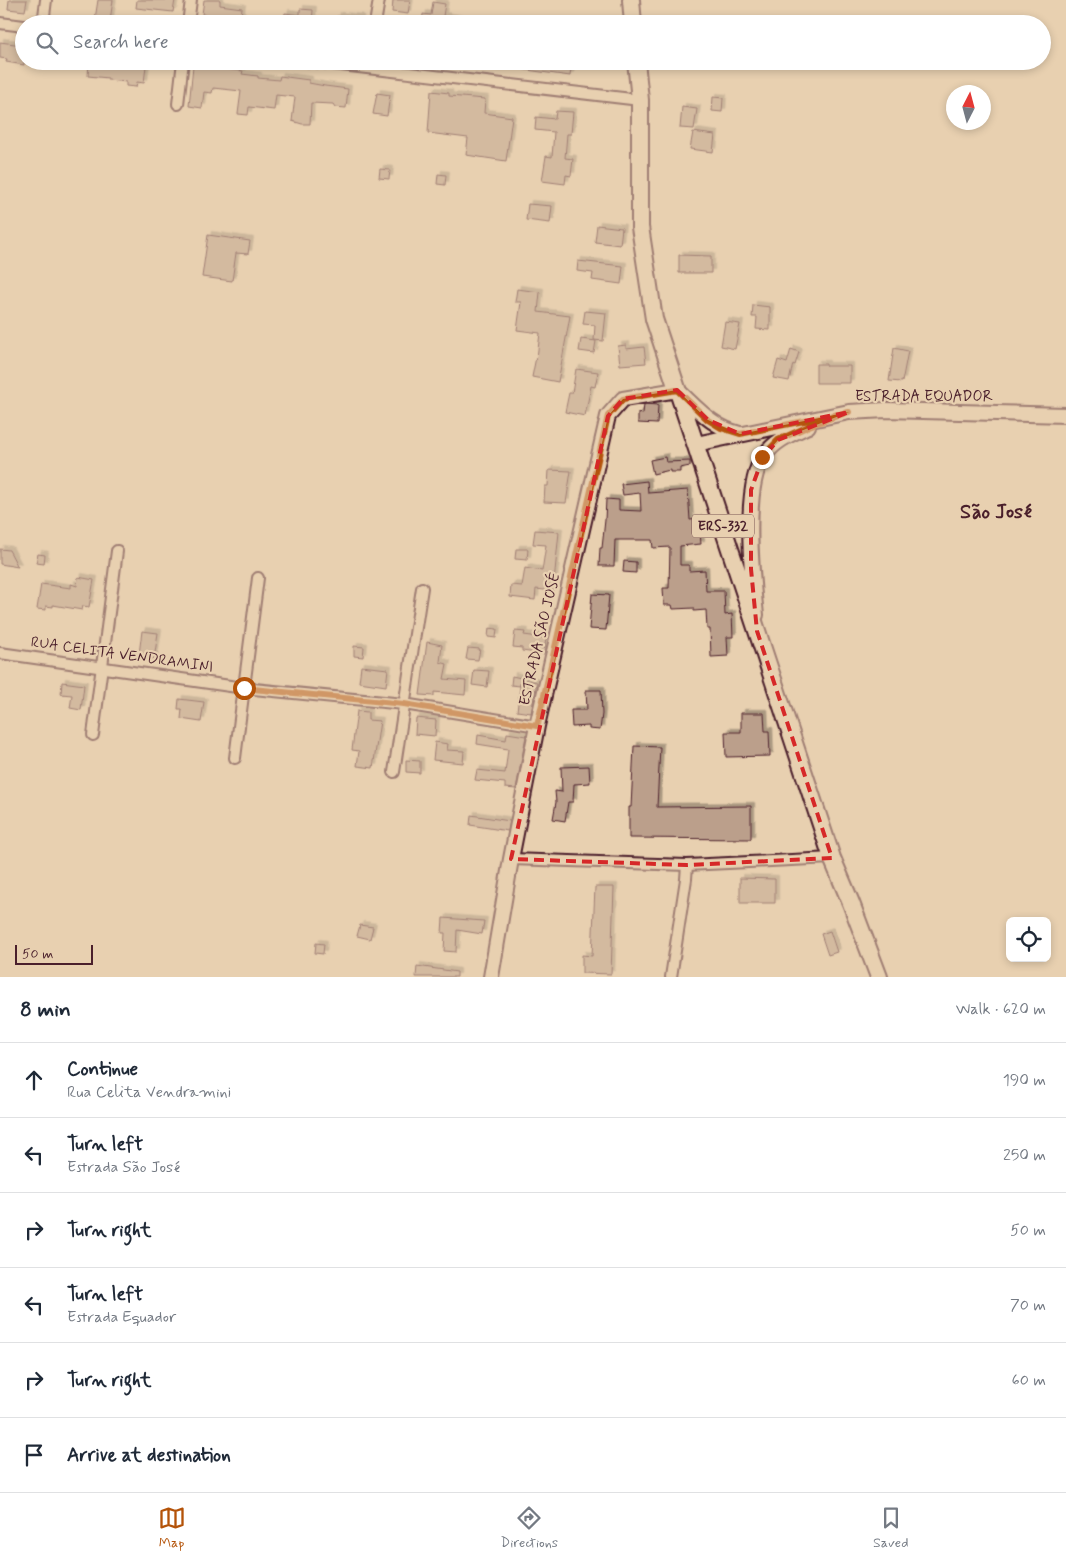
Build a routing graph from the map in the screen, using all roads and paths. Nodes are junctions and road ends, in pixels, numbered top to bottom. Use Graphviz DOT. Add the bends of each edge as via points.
graph roads {
  1 [pos="46,0"];
  2 [pos="192,0"];
  3 [pos="379,0"];
  4 [pos="631,0"];
  5 [pos="44,15"];
  6 [pos="190,15"];
  7 [pos="376,15"];
  8 [pos="632,15"];
  9 [pos="0,23"];
  10 [pos="15,25"];
  11 [pos="182,70"];
  12 [pos="408,70"];
  13 [pos="637,70"];
  14 [pos="640,100"];
  15 [pos="178,104"];
  16 [pos="677,390"];
  17 [pos="849,412"];
  18 [pos="1066,416"];
  19 [pos="740,434"];
  20 [pos="696,444"];
  21 [pos="117,551"];
  22 [pos="258,578"];
  23 [pos="422,588"];
  24 [pos="758,632"];
  25 [pos="0,653"];
  26 [pos="102,668"];
  27 [pos="244,688"];
  28 [pos="404,704"];
  29 [pos="537,726"];
  30 [pos="93,735"];
  31 [pos="235,758"];
  32 [pos="394,772"];
  33 [pos="832,858"];
  34 [pos="511,859"];
  35 [pos="687,865"];
  36 [pos="492,977"];
  37 [pos="671,977"];
  38 [pos="879,977"];
  1 -- 5 [label="street"];
  2 -- 6 [label="street"];
  3 -- 7 [label="street"];
  4 -- 8 [label="main road"];
  9 -- 10 [label="street"];
  11 -- 15 [label="street"];
  12 -- 14 [label="street"];
  13 -- 14 [label="main road, ERS-332"];
  14 -- 16 [label="main road, ERS-332" via="640,227 654,319"];
  16 -- 19 [label="street" via="708,420"];
  16 -- 20 [label="main road, ERS-332"];
  16 -- 29 [label="street, ESTRADA SÃO JOSÉ" via="623,399 608,416"];
  17 -- 18 [label="street, ESTRADA EQUADOR" via="886,410"];
  17 -- 19 [label="street, ESTRADA EQUADOR"];
  17 -- 24 [label="street" via="778,440 762,457 751,490 752,569"];
  19 -- 20 [label="street, ESTRADA EQUADOR"];
  20 -- 24 [label="main road, ERS-332"];
  21 -- 26 [label="street"];
  22 -- 27 [label="street"];
  23 -- 28 [label="street"];
  24 -- 33 [label="main road, ERS-332"];
  25 -- 26 [label="street, RUA CELITA VENDRAMINI"];
  26 -- 27 [label="street, RUA CELITA VENDRAMINI"];
  26 -- 30 [label="street"];
  27 -- 28 [label="street, RUA CELITA VENDRAMINI"];
  27 -- 31 [label="street"];
  28 -- 29 [label="street, RUA CELITA VENDRAMINI"];
  28 -- 32 [label="street"];
  29 -- 34 [label="street, ESTRADA SÃO JOSÉ"];
  33 -- 35 [label="street"];
  33 -- 38 [label="main road, ERS-332"];
  34 -- 35 [label="street"];
  34 -- 36 [label="street, ESTRADA SÃO JOSÉ"];
  35 -- 37 [label="street"];
}
